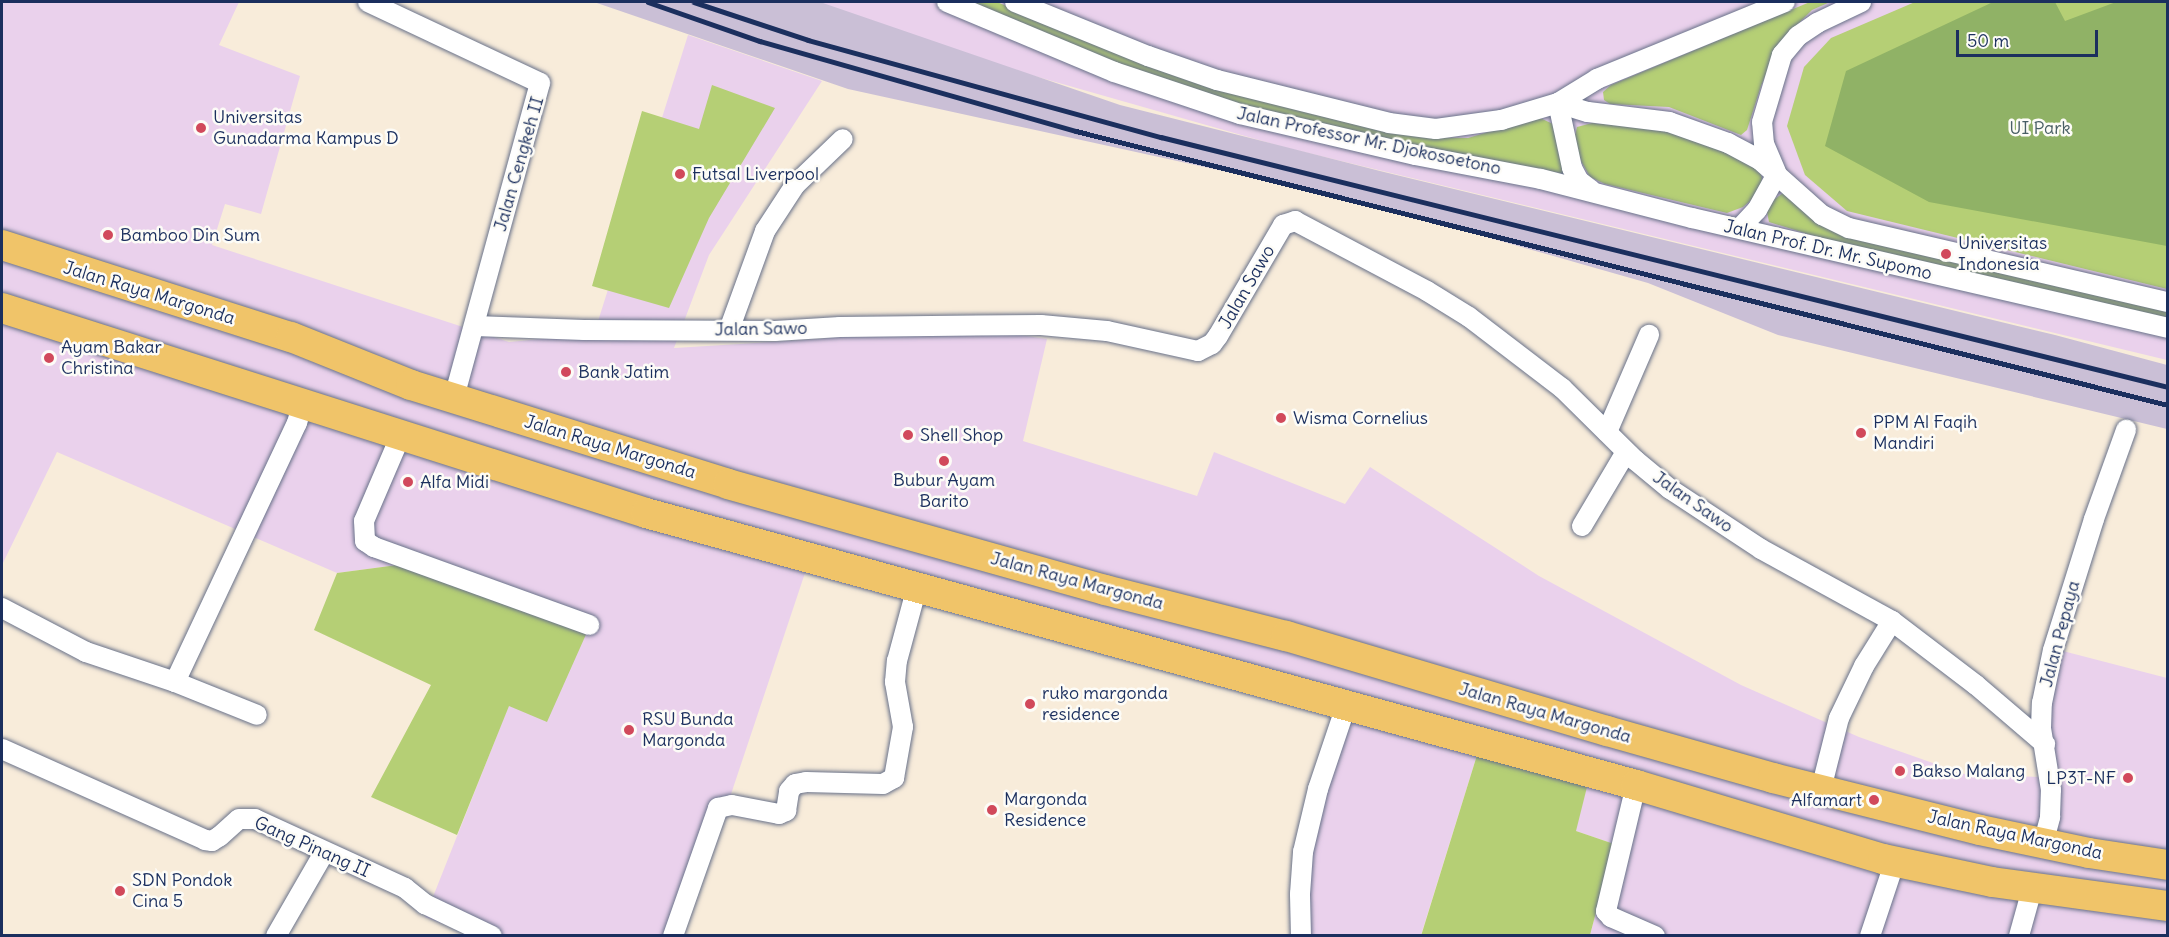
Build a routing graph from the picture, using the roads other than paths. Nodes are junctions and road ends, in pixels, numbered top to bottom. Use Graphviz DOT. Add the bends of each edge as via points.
graph roads {
  1 [pos="368,2"];
  2 [pos="947,2"];
  3 [pos="1015,2"];
  4 [pos="1785,2"];
  5 [pos="1860,2"];
  6 [pos="1558,103"];
  7 [pos="843,139"];
  8 [pos="1778,174"];
  9 [pos="1594,191"];
  10 [pos="1740,228"];
  11 [pos="2,244"];
  12 [pos="2168,302"];
  13 [pos="2,308"];
  14 [pos="475,326"];
  15 [pos="2168,328"];
  16 [pos="729,330"];
  17 [pos="1649,335"];
  18 [pos="454,398"];
  19 [pos="302,405"];
  20 [pos="2126,430"];
  21 [pos="1607,432"];
  22 [pos="400,437"];
  23 [pos="1626,452"];
  24 [pos="1582,526"];
  25 [pos="917,587"];
  26 [pos="1105,590"];
  27 [pos="1137,598"];
  28 [pos="2,608"];
  29 [pos="1892,621"];
  30 [pos="589,625"];
  31 [pos="1081,633"];
  32 [pos="1126,645"];
  33 [pos="175,682"];
  34 [pos="1346,706"];
  35 [pos="257,715"];
  36 [pos="2045,744"];
  37 [pos="2,749"];
  38 [pos="1636,785"];
  39 [pos="1821,789"];
  40 [pos="2043,844"];
  41 [pos="324,853"];
  42 [pos="1895,861"];
  43 [pos="2168,865"];
  44 [pos="2032,889"];
  45 [pos="2168,906"];
  46 [pos="1632,931"];
  47 [pos="276,936"];
  48 [pos="492,936"];
  49 [pos="673,936"];
  50 [pos="1301,936"];
  51 [pos="1655,936"];
  52 [pos="1870,936"];
  53 [pos="2019,936"];
  1 -- 14 [label="street, Jalan Cengkeh II" via="540,83"];
  2 -- 9 [label="street, Jalan Professor Mr. Djokosoetono" via="1072,56 1207,105 1372,145"];
  3 -- 6 [label="street, Jalan Professor Mr. Djokosoetono" via="1217,80 1389,123 1436,129 1464,127"];
  4 -- 6 [label="street, Jalan Professor Mr. Djokosoetono" via="1597,79"];
  5 -- 8 [label="street" via="1816,23 1782,55 1762,122 1764,144"];
  6 -- 8 [label="street, Jalan Prof. Dr. Mr. Supomo" via="1588,112 1690,128 1743,150"];
  6 -- 9 [label="street" via="1572,168 1579,182"];
  7 -- 16 [label="street" via="795,185 765,231"];
  8 -- 10 [label="street" via="1758,210"];
  8 -- 12 [label="street, Jalan Prof. Dr. Mr. Supomo" via="1822,215 1850,228"];
  9 -- 10 [label="street, Jalan Prof. Dr. Mr. Supomo"];
  10 -- 15 [label="street, Jalan Prof. Dr. Mr. Supomo"];
  11 -- 18 [label="main road, Jalan Raya Margonda" via="291,337"];
  13 -- 19 [label="main road"];
  14 -- 16 [label="street, Jalan Sawo"];
  14 -- 18 [label="street"];
  16 -- 21 [label="street, Jalan Sawo" via="1041,325 1107,331 1204,350 1218,336 1289,220 1469,317 1562,388"];
  17 -- 21 [label="street"];
  18 -- 26 [label="main road, Jalan Raya Margonda" via="728,484"];
  19 -- 22 [label="main road"];
  19 -- 33 [label="street"];
  20 -- 36 [label="street, Jalan Pepaya" via="2053,650 2042,703"];
  21 -- 23 [label="street, Jalan Sawo"];
  22 -- 25 [label="main road" via="646,513"];
  22 -- 30 [label="street" via="364,521 365,541"];
  23 -- 24 [label="street"];
  23 -- 29 [label="street, Jalan Sawo" via="1703,512"];
  25 -- 31 [label="main road"];
  25 -- 49 [label="street" via="897,661 895,682 903,727 894,778 883,784 795,784 789,791 786,811 778,814 732,805 718,808"];
  26 -- 27 [label="main road, Jalan Raya Margonda"];
  26 -- 31 [label="main road" via="1110,599 1104,619 1097,629"];
  27 -- 32 [label="main road" via="1125,605 1120,623 1119,635"];
  27 -- 39 [label="main road, Jalan Raya Margonda" via="1286,636 1606,731"];
  28 -- 33 [label="street" via="86,651"];
  29 -- 36 [label="street, Jalan Sawo"];
  29 -- 39 [label="street" via="1863,666 1839,718"];
  31 -- 32 [label="main road"];
  32 -- 34 [label="main road"];
  33 -- 35 [label="street"];
  34 -- 38 [label="main road"];
  34 -- 50 [label="street" via="1320,780 1303,852"];
  36 -- 40 [label="street, Jalan Pepaya" via="2051,790"];
  37 -- 41 [label="street, Gang Pinang II" via="205,840 212,841 247,817"];
  38 -- 42 [label="main road"];
  38 -- 46 [label="street" via="1606,908 1611,917"];
  39 -- 40 [label="main road, Jalan Raya Margonda"];
  40 -- 43 [label="main road, Jalan Raya Margonda"];
  41 -- 47 [label="street"];
  41 -- 48 [label="street, Gang Pinang II" via="405,888 425,904"];
  42 -- 44 [label="main road"];
  42 -- 52 [label="street"];
  44 -- 45 [label="main road"];
  44 -- 53 [label="street"];
  46 -- 51 [label="street"];
}
